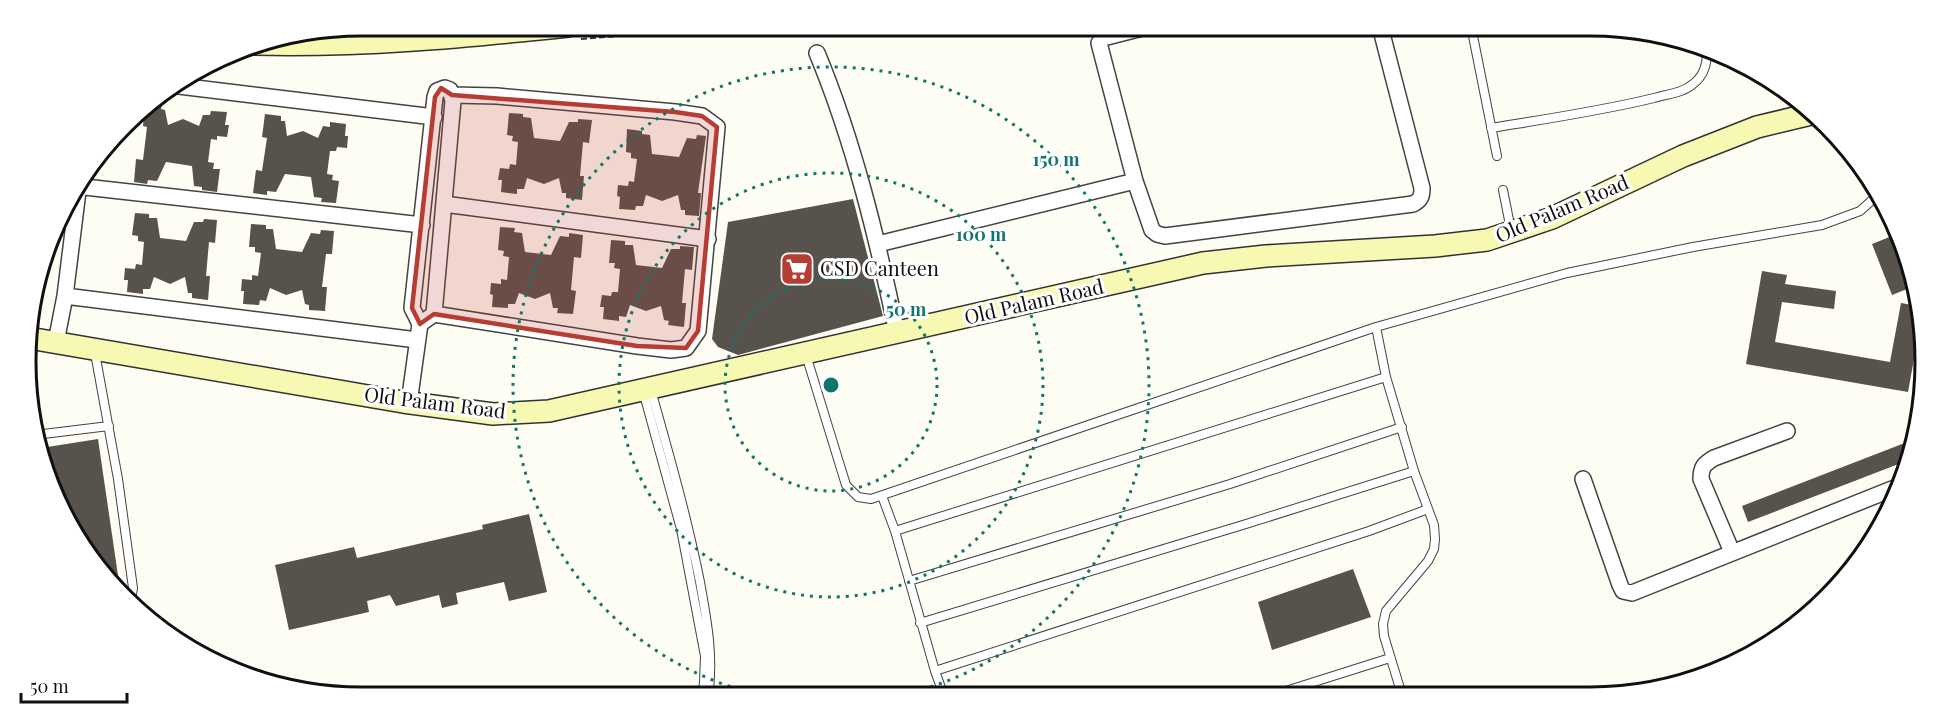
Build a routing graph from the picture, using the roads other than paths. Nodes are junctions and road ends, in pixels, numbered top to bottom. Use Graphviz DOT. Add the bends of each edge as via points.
graph roads {
  1 [pos="463,36"];
  2 [pos="1111,36"];
  3 [pos="1383,36"];
  4 [pos="1473,36"];
  5 [pos="287,45"];
  6 [pos="816,53"];
  7 [pos="1707,58"];
  8 [pos="187,87"];
  9 [pos="452,95"];
  10 [pos="1803,116"];
  11 [pos="434,117"];
  12 [pos="1491,128"];
  13 [pos="1497,156"];
  14 [pos="1135,181"];
  15 [pos="87,187"];
  16 [pos="1503,190"];
  17 [pos="1872,200"];
  18 [pos="444,204"];
  19 [pos="75,208"];
  20 [pos="422,225"];
  21 [pos="1511,232"];
  22 [pos="708,239"];
  23 [pos="878,244"];
  24 [pos="65,296"];
  25 [pos="434,314"];
  26 [pos="420,324"];
  27 [pos="1376,327"];
  28 [pos="897,333"];
  29 [pos="37,339"];
  30 [pos="417,340"];
  31 [pos="56,342"];
  32 [pos="94,348"];
  33 [pos="805,353"];
  34 [pos="1386,377"];
  35 [pos="647,390"];
  36 [pos="409,402"];
  37 [pos="109,426"];
  38 [pos="1402,428"];
  39 [pos="1787,431"];
  40 [pos="44,434"];
  41 [pos="1414,471"];
  42 [pos="1583,479"];
  43 [pos="1888,491"];
  44 [pos="882,496"];
  45 [pos="1428,509"];
  46 [pos="895,531"];
  47 [pos="1732,552"];
  48 [pos="909,581"];
  49 [pos="132,593"];
  50 [pos="920,623"];
  51 [pos="1390,658"];
  52 [pos="935,671"];
  53 [pos="703,687"];
  54 [pos="709,687"];
  55 [pos="941,687"];
  56 [pos="1298,687"];
  57 [pos="1399,687"];
  1 -- 5 [label="street"];
  2 -- 14 [label="street" via="1099,43"];
  3 -- 14 [label="street" via="1422,188 1419,201 1165,236 1152,230"];
  4 -- 12 [label="lane"];
  6 -- 23 [label="street" via="837,102"];
  7 -- 12 [label="lane" via="1702,75 1684,90"];
  8 -- 11 [label="street"];
  9 -- 11 [label="street" via="445,88 437,91"];
  9 -- 18 [label="street"];
  9 -- 22 [label="street" via="702,116 717,127"];
  10 -- 21 [label="street, Old Palam Road" via="1757,127 1694,151 1551,218"];
  11 -- 20 [label="street"];
  12 -- 13 [label="lane"];
  14 -- 23 [label="street"];
  15 -- 20 [label="street"];
  16 -- 21 [label="lane"];
  17 -- 27 [label="lane" via="1860,210 1822,225 1567,273"];
  18 -- 22 [label="street"];
  18 -- 25 [label="street"];
  19 -- 24 [label="street"];
  20 -- 26 [label="street" via="412,308"];
  21 -- 28 [label="street, Old Palam Road" via="1487,240 1435,246 1203,263"];
  22 -- 25 [label="street" via="698,331 686,348 637,346"];
  23 -- 28 [label="street"];
  24 -- 30 [label="street"];
  24 -- 31 [label="street"];
  25 -- 26 [label="street"];
  26 -- 30 [label="street"];
  27 -- 34 [label="lane"];
  27 -- 44 [label="lane"];
  28 -- 33 [label="street, Old Palam Road"];
  29 -- 31 [label="street, Old Palam Road"];
  30 -- 36 [label="street"];
  31 -- 32 [label="street, Old Palam Road"];
  32 -- 36 [label="street, Old Palam Road"];
  32 -- 37 [label="lane"];
  33 -- 35 [label="street, Old Palam Road"];
  33 -- 44 [label="lane" via="846,485 864,499"];
  34 -- 38 [label="lane"];
  34 -- 46 [label="lane"];
  35 -- 36 [label="street, Old Palam Road" via="549,411 493,414"];
  35 -- 53 [label="lane" via="681,529 705,656"];
  35 -- 54 [label="lane" via="689,528 708,625"];
  37 -- 40 [label="lane"];
  37 -- 49 [label="lane"];
  38 -- 41 [label="lane"];
  38 -- 48 [label="lane"];
  39 -- 47 [label="street" via="1714,459 1701,470 1701,479"];
  41 -- 45 [label="lane"];
  41 -- 50 [label="lane"];
  42 -- 47 [label="street" via="1620,585 1627,593"];
  43 -- 47 [label="street"];
  44 -- 46 [label="lane"];
  45 -- 51 [label="lane" via="1434,525 1434,549 1418,575 1386,611 1384,636"];
  45 -- 52 [label="lane"];
  46 -- 48 [label="lane"];
  48 -- 50 [label="lane"];
  50 -- 52 [label="lane"];
  51 -- 56 [label="lane"];
  51 -- 57 [label="lane"];
  52 -- 55 [label="lane"];
}
